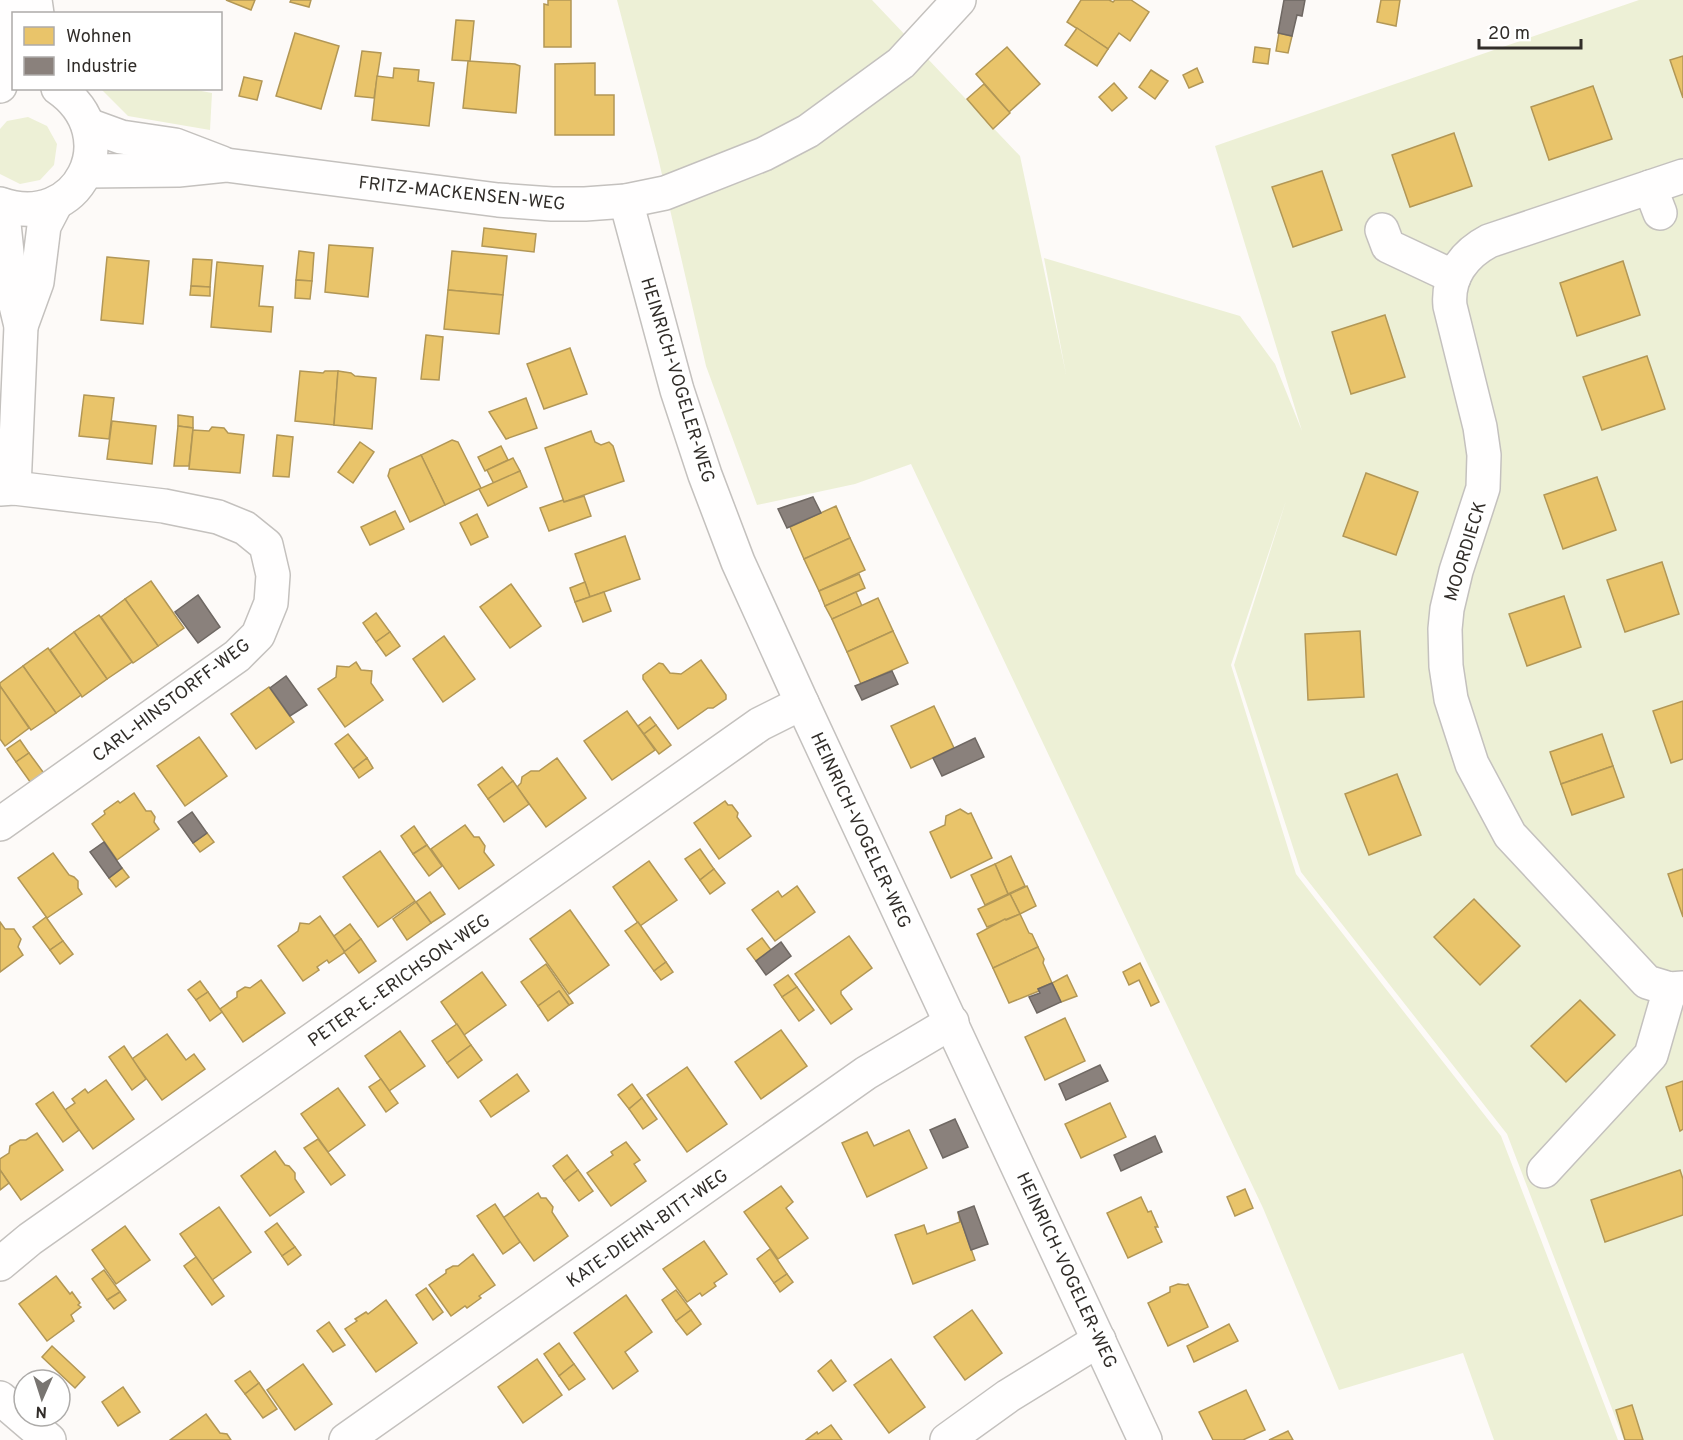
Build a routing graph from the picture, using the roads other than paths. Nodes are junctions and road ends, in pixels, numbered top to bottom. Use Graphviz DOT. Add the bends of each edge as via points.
graph roads {
  1 [pos="11,0"];
  2 [pos="959,0"];
  3 [pos="0,87"];
  4 [pos="59,90"];
  5 [pos="88,125"];
  6 [pos="226,165"];
  7 [pos="87,171"];
  8 [pos="1683,176"];
  9 [pos="626,201"];
  10 [pos="56,203"];
  11 [pos="1,204"];
  12 [pos="1382,230"];
  13 [pos="1454,277"];
  14 [pos="21,326"];
  15 [pos="7,489"];
  16 [pos="802,703"];
  17 [pos="0,824"];
  18 [pos="1677,989"];
  19 [pos="952,1022"];
  20 [pos="1544,1171"];
  21 [pos="0,1264"];
  22 [pos="1099,1340"];
  23 [pos="0,1398"];
  24 [pos="49,1440"];
  25 [pos="346,1440"];
  26 [pos="947,1440"];
  27 [pos="1145,1440"];
  1 -- 3 [label="street"];
  2 -- 9 [label="street, FRITZ-MACKENSEN-WEG" via="901,63 808,131 703,179 665,193"];
  4 -- 5 [label="street" via="82,110"];
  5 -- 6 [label="street, FRITZ-MACKENSEN-WEG" via="121,137 175,145"];
  5 -- 7 [label="street" via="92,148"];
  6 -- 7 [label="street, FRITZ-MACKENSEN-WEG"];
  6 -- 9 [label="street, FRITZ-MACKENSEN-WEG" via="498,200 552,204"];
  7 -- 10 [label="street" via="79,184"];
  8 -- 13 [label="street, MOORDIECK" via="1655,200 1489,241 1472,251"];
  9 -- 16 [label="street, HEINRICH-VOGELER-WEG" via="677,390 705,475 738,562"];
  10 -- 11 [label="street" via="29,210"];
  10 -- 14 [label="street, CARL-HINSTORFF-WEG" via="44,226 37,282"];
  11 -- 14 [label="street, CARL-HINSTORFF-WEG" via="10,281"];
  12 -- 13 [label="street" via="1388,246"];
  13 -- 18 [label="street, MOORDIECK" via="1450,306 1484,455 1483,488 1447,609 1450,699 1472,764 1510,836 1647,982"];
  14 -- 15 [label="street, CARL-HINSTORFF-WEG"];
  15 -- 17 [label="street, CARL-HINSTORFF-WEG" via="164,506 218,517 245,528 266,545 273,575 271,603 258,635 237,656"];
  16 -- 19 [label="street, HEINRICH-VOGELER-WEG"];
  16 -- 21 [label="street, PETER-E.-ERICHSON-WEG" via="760,724 30,1239"];
  18 -- 20 [label="street" via="1651,1055"];
  19 -- 22 [label="street, HEINRICH-VOGELER-WEG"];
  19 -- 25 [label="street, KATE-DIEHN-BITT-WEG" via="866,1073"];
  22 -- 26 [label="street" via="1008,1396"];
  22 -- 27 [label="street, HEINRICH-VOGELER-WEG"];
  23 -- 24 [label="street"];
}
